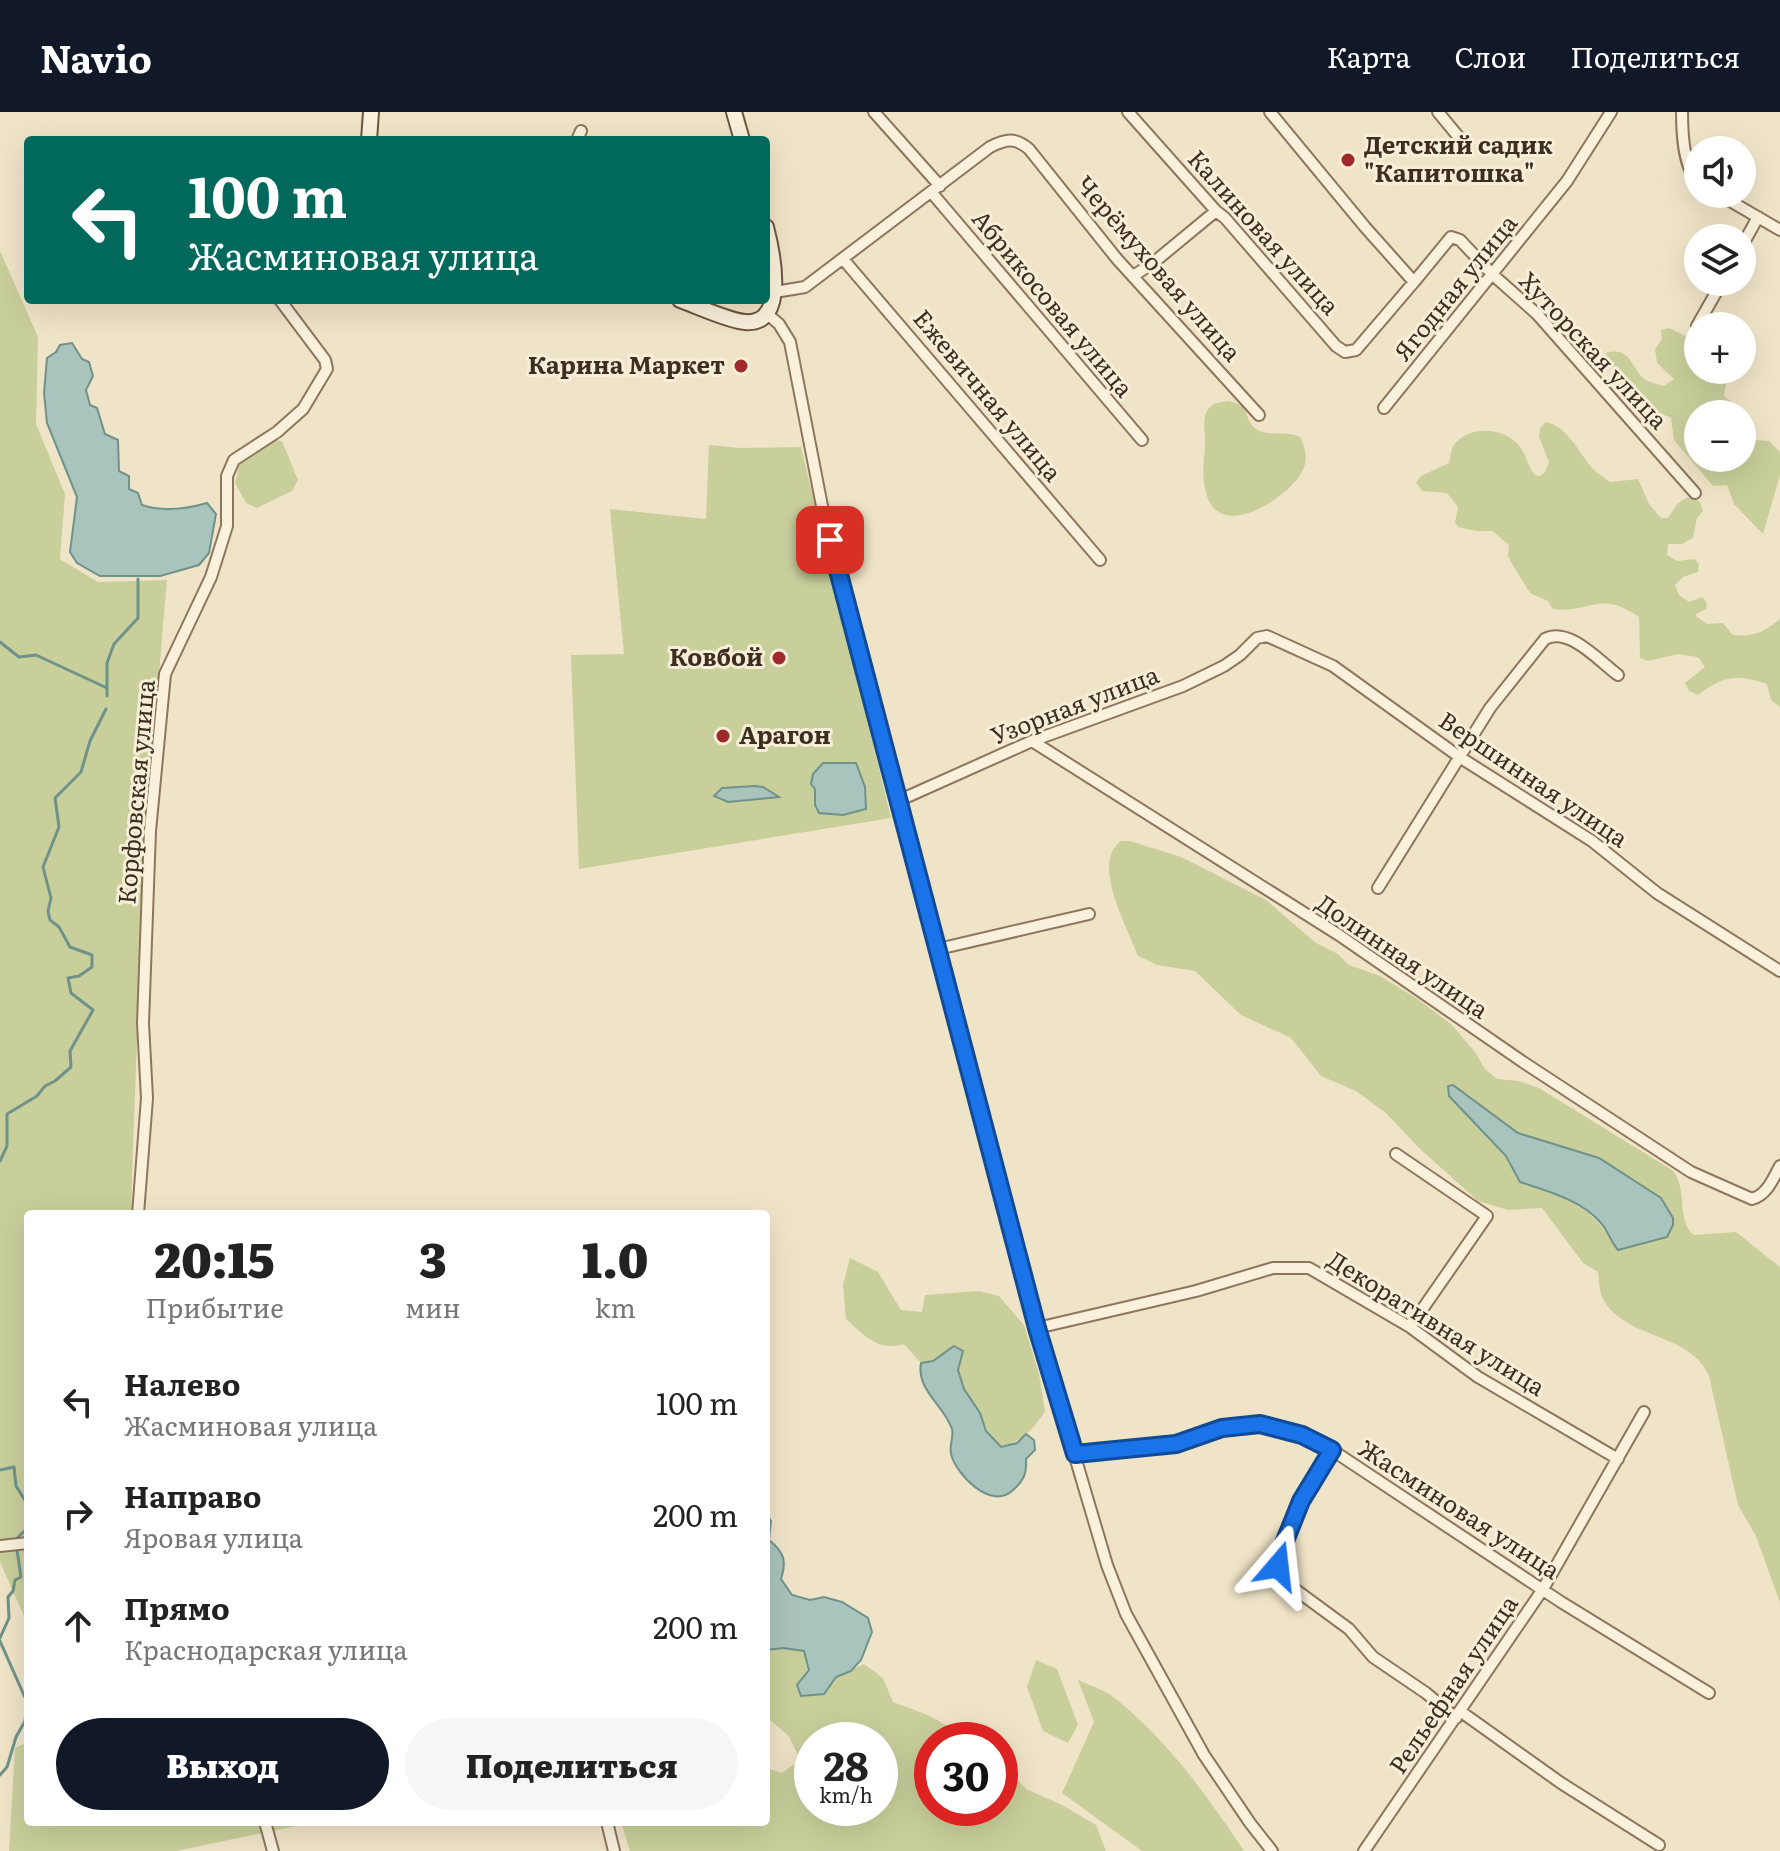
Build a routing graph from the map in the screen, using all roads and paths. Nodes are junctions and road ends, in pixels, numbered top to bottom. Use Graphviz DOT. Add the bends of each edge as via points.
graph roads {
  1 [pos="734,112"];
  2 [pos="874,112"];
  3 [pos="1128,112"];
  4 [pos="1270,112"];
  5 [pos="1438,112"];
  6 [pos="1611,112"];
  7 [pos="1682,112"];
  8 [pos="372,114"];
  9 [pos="369,136"];
  10 [pos="741,136"];
  11 [pos="1684,140"];
  12 [pos="1462,141"];
  13 [pos="936,190"];
  14 [pos="1742,208"];
  15 [pos="1216,211"];
  16 [pos="1758,217"];
  17 [pos="1754,224"];
  18 [pos="1780,230"];
  19 [pos="770,242"];
  20 [pos="843,259"];
  21 [pos="1492,274"];
  22 [pos="1133,276"];
  23 [pos="1414,282"];
  24 [pos="775,292"];
  25 [pos="283,304"];
  26 [pos="692,304"];
  27 [pos="765,312"];
  28 [pos="1384,408"];
  29 [pos="1259,415"];
  30 [pos="1142,440"];
  31 [pos="1695,493"];
  32 [pos="1100,560"];
  33 [pos="1257,638"];
  34 [pos="1618,675"];
  35 [pos="1032,741"];
  36 [pos="1461,758"];
  37 [pos="900,800"];
  38 [pos="1378,888"];
  39 [pos="1089,914"];
  40 [pos="938,949"];
  41 [pos="1780,971"];
  42 [pos="1396,1154"];
  43 [pos="1780,1166"];
  44 [pos="138,1210"];
  45 [pos="1410,1327"];
  46 [pos="1037,1328"];
  47 [pos="1644,1412"];
  48 [pos="1332,1450"];
  49 [pos="1075,1454"];
  50 [pos="1618,1459"];
  51 [pos="24,1543"];
  52 [pos="0,1546"];
  53 [pos="1543,1589"];
  54 [pos="1709,1693"];
  55 [pos="1458,1715"];
  56 [pos="266,1826"];
  57 [pos="608,1826"];
  58 [pos="1659,1845"];
  59 [pos="273,1851"];
  60 [pos="614,1851"];
  61 [pos="1272,1851"];
  62 [pos="1364,1851"];
  1 -- 10 [label="street"];
  2 -- 13 [label="street, Абрикосовая улица"];
  3 -- 15 [label="street, Калиновая улица"];
  4 -- 23 [label="street"];
  5 -- 12 [label="street"];
  6 -- 21 [label="street, Ягодная улица" via="1567,181"];
  7 -- 11 [label="street"];
  8 -- 9 [label="street"];
  13 -- 20 [label="street"];
  13 -- 22 [label="street, Черёмуховая улица" via="1003,140 1019,141"];
  13 -- 30 [label="street, Абрикосовая улица"];
  14 -- 16 [label="street"];
  15 -- 22 [label="street"];
  15 -- 23 [label="street, Калиновая улица" via="1345,352 1356,350"];
  16 -- 17 [label="street"];
  16 -- 18 [label="street"];
  19 -- 24 [label="street"];
  20 -- 24 [label="street" via="805,287"];
  20 -- 32 [label="street, Ежевичная улица"];
  21 -- 23 [label="street, Хуторская улица" via="1453,236"];
  21 -- 28 [label="street, Ягодная улица"];
  21 -- 31 [label="street, Хуторская улица" via="1564,342"];
  22 -- 29 [label="street, Черёмуховая улица"];
  24 -- 27 [label="street"];
  25 -- 44 [label="street, Корфовская улица" via="327,369 303,409 234,460 227,476 227,526 211,577 165,674 150,831 143,1023 147,1098"];
  26 -- 27 [label="street" via="746,322"];
  27 -- 37 [label="street" via="790,342 823,511"];
  33 -- 35 [label="street, Узорная улица" via="1224,666 1183,686"];
  33 -- 36 [label="street, Вершинная улица" via="1267,636 1333,666"];
  34 -- 36 [label="street" via="1570,639 1545,639 1499,695"];
  35 -- 37 [label="street, Узорная улица"];
  35 -- 43 [label="street, Долинная улица" via="1339,935 1691,1172 1752,1199 1767,1189"];
  36 -- 38 [label="street"];
  36 -- 41 [label="street, Вершинная улица"];
  37 -- 40 [label="street"];
  39 -- 40 [label="street"];
  40 -- 46 [label="street"];
  42 -- 45 [label="street" via="1487,1216"];
  45 -- 46 [label="street, Декоративная улица" via="1314,1270 1292,1266"];
  45 -- 50 [label="street, Декоративная улица" via="1478,1377"];
  46 -- 49 [label="street"];
  47 -- 50 [label="street, Рельефная улица"];
  48 -- 49 [label="street, Жасминовая улица" via="1260,1424 1222,1428 1176,1444"];
  48 -- 53 [label="street, Жасминовая улица"];
  48 -- 55 [label="street" via="1301,1501 1279,1556 1281,1579 1349,1629 1373,1657"];
  49 -- 61 [label="street" via="1126,1614 1204,1755"];
  50 -- 53 [label="street, Рельефная улица"];
  51 -- 52 [label="street"];
  53 -- 54 [label="street, Жасминовая улица"];
  53 -- 55 [label="street, Рельефная улица"];
  55 -- 58 [label="street"];
  55 -- 62 [label="street, Рельефная улица"];
  56 -- 59 [label="street"];
  57 -- 60 [label="street"];
}
